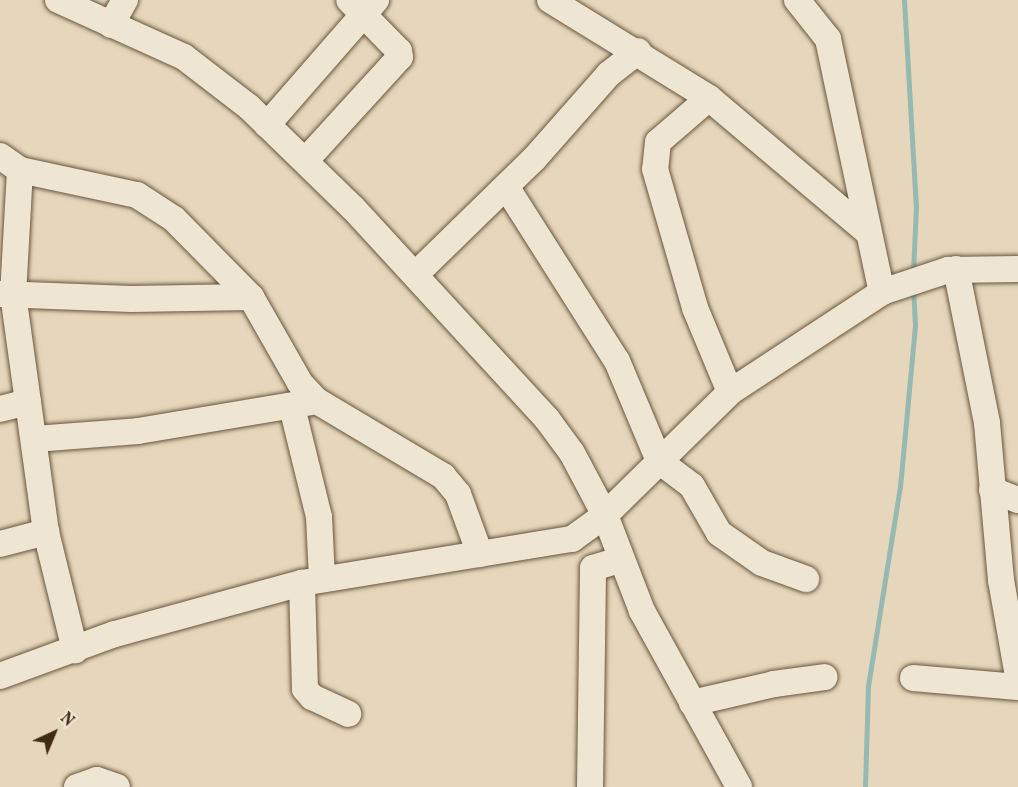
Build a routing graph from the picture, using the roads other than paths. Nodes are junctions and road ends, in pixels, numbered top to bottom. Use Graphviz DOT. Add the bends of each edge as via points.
graph roads {
  1 [pos="58,0"];
  2 [pos="125,0"];
  3 [pos="550,0"];
  4 [pos="797,0"];
  5 [pos="363,5"];
  6 [pos="111,24"];
  7 [pos="638,51"];
  8 [pos="709,99"];
  9 [pos="267,125"];
  10 [pos="306,160"];
  11 [pos="10,163"];
  12 [pos="507,188"];
  13 [pos="869,233"];
  14 [pos="952,269"];
  15 [pos="1018,269"];
  16 [pos="416,274"];
  17 [pos="889,288"];
  18 [pos="7,294"];
  19 [pos="251,297"];
  20 [pos="729,392"];
  21 [pos="317,401"];
  22 [pos="28,402"];
  23 [pos="292,407"];
  24 [pos="0,409"];
  25 [pos="35,439"];
  26 [pos="659,461"];
  27 [pos="992,490"];
  28 [pos="1018,501"];
  29 [pos="605,515"];
  30 [pos="46,532"];
  31 [pos="0,544"];
  32 [pos="480,554"];
  33 [pos="620,560"];
  34 [pos="806,579"];
  35 [pos="312,581"];
  36 [pos="75,650"];
  37 [pos="0,676"];
  38 [pos="1018,676"];
  39 [pos="825,677"];
  40 [pos="913,678"];
  41 [pos="1018,687"];
  42 [pos="692,703"];
  43 [pos="348,714"];
  44 [pos="77,787"];
  45 [pos="117,787"];
  46 [pos="590,787"];
  47 [pos="739,787"];
  1 -- 6 [label="street"];
  2 -- 6 [label="street"];
  3 -- 7 [label="street"];
  4 -- 13 [label="street" via="828,39"];
  5 -- 9 [label="street"];
  5 -- 10 [label="street" via="400,57"];
  6 -- 9 [label="street" via="184,57"];
  7 -- 8 [label="street"];
  7 -- 12 [label="street" via="585,98"];
  8 -- 13 [label="street"];
  8 -- 20 [label="street" via="658,142 655,169 695,308"];
  9 -- 10 [label="street"];
  10 -- 16 [label="street"];
  11 -- 18 [label="street"];
  11 -- 19 [label="street" via="136,195 174,219"];
  12 -- 16 [label="street"];
  12 -- 26 [label="street" via="617,361"];
  13 -- 17 [label="street"];
  14 -- 15 [label="street"];
  14 -- 17 [label="street"];
  14 -- 27 [label="street" via="987,423"];
  16 -- 29 [label="street" via="547,419 572,453"];
  17 -- 20 [label="street"];
  18 -- 19 [label="street" via="131,299"];
  18 -- 22 [label="street"];
  19 -- 21 [label="street" via="300,383"];
  20 -- 26 [label="street"];
  21 -- 23 [label="street"];
  21 -- 32 [label="street" via="443,476 458,494"];
  22 -- 24 [label="street"];
  22 -- 25 [label="street"];
  23 -- 25 [label="street" via="138,430"];
  23 -- 35 [label="street" via="319,517"];
  25 -- 30 [label="street"];
  26 -- 29 [label="street"];
  26 -- 34 [label="street" via="692,486 719,533 762,563"];
  27 -- 28 [label="street"];
  27 -- 38 [label="street" via="1001,580"];
  29 -- 32 [label="street" via="572,539"];
  29 -- 33 [label="street"];
  30 -- 31 [label="street"];
  30 -- 36 [label="street"];
  32 -- 35 [label="street"];
  33 -- 42 [label="street"];
  33 -- 46 [label="street" via="593,568"];
  35 -- 36 [label="street" via="115,634"];
  35 -- 43 [label="street" via="305,689 312,697"];
  36 -- 37 [label="street"];
  39 -- 42 [label="street"];
  40 -- 41 [label="street"];
  42 -- 47 [label="street"];
  44 -- 45 [label="street" via="97,780"];
}
